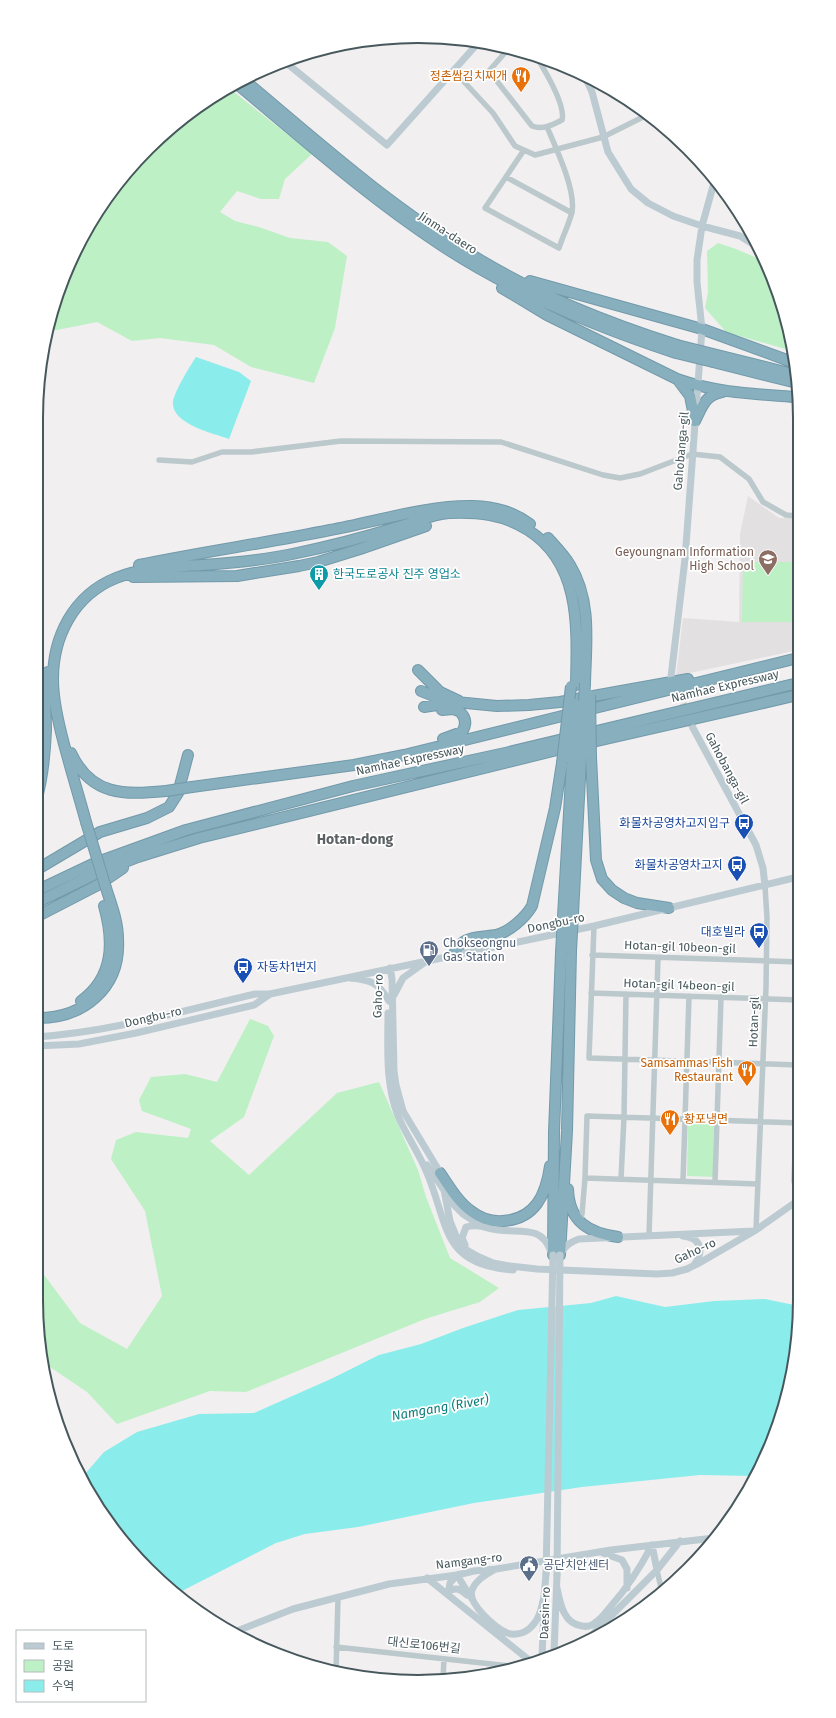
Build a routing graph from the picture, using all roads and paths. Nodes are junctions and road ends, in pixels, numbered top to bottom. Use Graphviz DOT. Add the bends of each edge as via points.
graph roads {
  1 [pos="474,47"];
  2 [pos="504,53"];
  3 [pos="540,64"];
  4 [pos="290,66"];
  5 [pos="454,71"];
  6 [pos="249,84"];
  7 [pos="588,84"];
  8 [pos="241,88"];
  9 [pos="642,117"];
  10 [pos="547,127"];
  11 [pos="603,137"];
  12 [pos="557,149"];
  13 [pos="524,150"];
  14 [pos="506,177"];
  15 [pos="713,186"];
  16 [pos="572,213"];
  17 [pos="702,226"];
  18 [pos="446,239"];
  19 [pos="748,241"];
  20 [pos="469,262"];
  21 [pos="702,329"];
  22 [pos="677,349"];
  23 [pos="713,358"];
  24 [pos="789,361"];
  25 [pos="790,374"];
  26 [pos="677,379"];
  27 [pos="791,381"];
  28 [pos="698,386"];
  29 [pos="726,392"];
  30 [pos="792,398"];
  31 [pos="695,421"];
  32 [pos="692,454"];
  33 [pos="158,460"];
  34 [pos="446,513"];
  35 [pos="793,516"];
  36 [pos="117,577"];
  37 [pos="581,652"];
  38 [pos="793,659"];
  39 [pos="48,669"];
  40 [pos="741,671"];
  41 [pos="421,676"];
  42 [pos="672,677"];
  43 [pos="793,683"];
  44 [pos="581,684"];
  45 [pos="421,691"];
  46 [pos="793,696"];
  47 [pos="54,702"];
  48 [pos="450,702"];
  49 [pos="466,703"];
  50 [pos="694,728"];
  51 [pos="188,755"];
  52 [pos="374,761"];
  53 [pos="572,761"];
  54 [pos="43,769"];
  55 [pos="83,823"];
  56 [pos="138,857"];
  57 [pos="43,866"];
  58 [pos="793,878"];
  59 [pos="765,886"];
  60 [pos="43,888"];
  61 [pos="103,889"];
  62 [pos="43,900"];
  63 [pos="669,908"];
  64 [pos="43,913"];
  65 [pos="594,926"];
  66 [pos="566,952"];
  67 [pos="453,955"];
  68 [pos="592,955"];
  69 [pos="658,958"];
  70 [pos="428,960"];
  71 [pos="767,962"];
  72 [pos="793,962"];
  73 [pos="390,968"];
  74 [pos="342,978"];
  75 [pos="591,993"];
  76 [pos="270,994"];
  77 [pos="626,994"];
  78 [pos="657,995"];
  79 [pos="689,996"];
  80 [pos="722,997"];
  81 [pos="766,999"];
  82 [pos="391,1000"];
  83 [pos="793,1000"];
  84 [pos="43,1012"];
  85 [pos="43,1018"];
  86 [pos="43,1036"];
  87 [pos="43,1046"];
  88 [pos="626,1059"];
  89 [pos="655,1060"];
  90 [pos="688,1061"];
  91 [pos="719,1062"];
  92 [pos="763,1063"];
  93 [pos="793,1065"];
  94 [pos="624,1117"];
  95 [pos="653,1118"];
  96 [pos="686,1118"];
  97 [pos="718,1120"];
  98 [pos="760,1122"];
  99 [pos="793,1123"];
  100 [pos="566,1131"];
  101 [pos="554,1132"];
  102 [pos="413,1145"];
  103 [pos="440,1173"];
  104 [pos="585,1178"];
  105 [pos="621,1179"];
  106 [pos="651,1180"];
  107 [pos="683,1181"];
  108 [pos="715,1182"];
  109 [pos="758,1184"];
  110 [pos="444,1189"];
  111 [pos="793,1204"];
  112 [pos="580,1220"];
  113 [pos="480,1225"];
  114 [pos="756,1230"];
  115 [pos="663,1235"];
  116 [pos="649,1236"];
  117 [pos="618,1237"];
  118 [pos="556,1255"];
  119 [pos="477,1256"];
  120 [pos="692,1267"];
  121 [pos="537,1269"];
  122 [pos="707,1539"];
  123 [pos="680,1541"];
  124 [pos="652,1545"];
  125 [pos="599,1553"];
  126 [pos="496,1569"];
  127 [pos="657,1570"];
  128 [pos="457,1575"];
  129 [pos="427,1578"];
  130 [pos="661,1586"];
  131 [pos="557,1588"];
  132 [pos="627,1589"];
  133 [pos="544,1592"];
  134 [pos="448,1593"];
  135 [pos="338,1597"];
  136 [pos="472,1599"];
  137 [pos="598,1629"];
  138 [pos="240,1630"];
  139 [pos="336,1647"];
  140 [pos="554,1649"];
  141 [pos="542,1654"];
  142 [pos="444,1658"];
  143 [pos="527,1658"];
  144 [pos="503,1665"];
  145 [pos="336,1666"];
  146 [pos="443,1674"];
  1 -- 5 [label="street"];
  2 -- 10 [label="street" via="489,71 532,126"];
  3 -- 10 [label="street" via="553,85 563,115 562,120"];
  4 -- 5 [label="street" via="387,144"];
  5 -- 13 [label="street" via="493,113 515,146"];
  6 -- 18 [label="highway, Jinma-daero" via="386,196"];
  7 -- 11 [label="street"];
  8 -- 20 [label="highway, Jinma-daero" via="411,225"];
  9 -- 11 [label="street"];
  10 -- 12 [label="street"];
  11 -- 12 [label="street"];
  11 -- 17 [label="street" via="613,161 631,189 648,203 673,216"];
  12 -- 13 [label="street" via="535,154"];
  12 -- 16 [label="street" via="572,197"];
  13 -- 14 [label="street"];
  14 -- 16 [label="street"];
  14 -- 16 [label="street" via="485,208 559,248"];
  15 -- 17 [label="street, Gahobanga-gil"];
  17 -- 19 [label="street" via="740,236"];
  17 -- 21 [label="street, Gahobanga-gil" via="696,272"];
  18 -- 21 [label="highway" via="458,241 534,283"];
  18 -- 22 [label="highway, Jinma-daero" via="503,273 556,300"];
  20 -- 22 [label="highway, Jinma-daero" via="553,307 598,326"];
  20 -- 26 [label="highway" via="481,275 547,315"];
  21 -- 24 [label="highway"];
  21 -- 28 [label="street, Gahobanga-gil"];
  22 -- 23 [label="highway, bridge"];
  23 -- 25 [label="highway"];
  23 -- 27 [label="highway"];
  26 -- 28 [label="highway"];
  26 -- 31 [label="highway" via="690,396"];
  28 -- 29 [label="highway"];
  28 -- 31 [label="street, Gahobanga-gil"];
  29 -- 30 [label="highway"];
  29 -- 31 [label="highway" via="710,395"];
  31 -- 32 [label="street, Gahobanga-gil"];
  32 -- 33 [label="street" via="640,474 620,478 603,475 501,442 341,441 251,452 222,452 192,462"];
  32 -- 35 [label="street" via="720,457 749,480 763,502 786,515"];
  32 -- 42 [label="street, Gahobanga-gil" via="685,559"];
  34 -- 36 [label="highway" via="297,553 238,563 146,570"];
  34 -- 36 [label="highway" via="429,524 360,550 318,562 237,576"];
  34 -- 37 [label="highway" via="490,514 517,524 540,540 556,559 571,592"];
  36 -- 47 [label="highway" via="96,588 85,598 65,626 53,665"];
  37 -- 39 [label="highway" via="585,603 576,577 562,554 546,535 513,513 502,509 461,506 155,561 112,572 88,589 68,610 54,640"];
  37 -- 44 [label="highway"];
  38 -- 40 [label="highway"];
  39 -- 54 [label="highway" via="45,684 46,729"];
  39 -- 55 [label="highway" via="49,706"];
  40 -- 49 [label="highway" via="529,705 497,706"];
  40 -- 52 [label="highway"];
  41 -- 49 [label="highway" via="440,692"];
  43 -- 60 [label="highway, Namhae Expressway" via="512,751 353,786 186,830 95,863"];
  44 -- 53 [label="highway, bridge"];
  44 -- 63 [label="highway, bridge" via="591,757 596,860 602,879 624,898 637,903"];
  45 -- 48 [label="highway"];
  46 -- 56 [label="highway, Namhae Expressway" via="276,818"];
  47 -- 52 [label="highway, bridge" via="73,757 80,768 93,781 110,790 129,794"];
  47 -- 55 [label="highway"];
  48 -- 49 [label="highway"];
  48 -- 52 [label="highway" via="424,710 457,709 464,716 466,725 462,732 402,749"];
  50 -- 59 [label="street, Gahobanga-gil" via="756,845"];
  51 -- 57 [label="highway" via="178,794 169,807 147,818 100,832"];
  53 -- 66 [label="highway, bridge"];
  53 -- 67 [label="highway" via="556,802 532,906 505,931 462,942"];
  55 -- 61 [label="highway, bridge"];
  56 -- 62 [label="highway, Namhae Expressway" via="97,873"];
  56 -- 64 [label="highway" via="98,885"];
  58 -- 59 [label="street, Dongbu-ro"];
  59 -- 63 [label="street, Dongbu-ro"];
  59 -- 71 [label="street, Hotan-gil"];
  61 -- 84 [label="highway" via="110,940 109,959 101,980 87,996 72,1006"];
  61 -- 85 [label="highway" via="116,922 116,965 97,997 74,1012"];
  63 -- 65 [label="street, Dongbu-ro"];
  65 -- 67 [label="street, Dongbu-ro"];
  65 -- 68 [label="street"];
  66 -- 100 [label="highway"];
  66 -- 101 [label="highway"];
  67 -- 70 [label="street, Dongbu-ro"];
  68 -- 69 [label="street, Hotan-gil 10beon-gil"];
  68 -- 75 [label="street"];
  69 -- 71 [label="street, Hotan-gil 10beon-gil"];
  69 -- 78 [label="street"];
  70 -- 73 [label="street, Dongbu-ro"];
  70 -- 82 [label="street" via="403,978"];
  71 -- 72 [label="street, Hotan-gil 10beon-gil"];
  71 -- 81 [label="street, Hotan-gil"];
  73 -- 74 [label="street, Dongbu-ro"];
  73 -- 82 [label="street, Gaho-ro"];
  74 -- 76 [label="street, Dongbu-ro"];
  74 -- 82 [label="street" via="368,980 377,985"];
  75 -- 77 [label="street, Hotan-gil 14beon-gil"];
  75 -- 88 [label="street" via="589,1058"];
  76 -- 86 [label="street, Dongbu-ro" via="255,994 123,1025"];
  76 -- 87 [label="street, Dongbu-ro" via="254,1005 136,1033 79,1044"];
  77 -- 78 [label="street, Hotan-gil 14beon-gil"];
  77 -- 88 [label="street"];
  78 -- 79 [label="street, Hotan-gil 14beon-gil"];
  78 -- 89 [label="street"];
  79 -- 80 [label="street, Hotan-gil 14beon-gil"];
  79 -- 90 [label="street"];
  80 -- 81 [label="street, Hotan-gil 14beon-gil"];
  80 -- 91 [label="street"];
  81 -- 83 [label="street, Hotan-gil 14beon-gil"];
  81 -- 92 [label="street, Hotan-gil"];
  82 -- 102 [label="street, Gaho-ro" via="387,1065 389,1082 397,1113"];
  82 -- 103 [label="street, Gaho-ro" via="394,1071 398,1092 404,1111"];
  88 -- 89 [label="street"];
  88 -- 94 [label="street"];
  89 -- 90 [label="street"];
  89 -- 95 [label="street"];
  90 -- 91 [label="street"];
  90 -- 96 [label="street"];
  91 -- 92 [label="street"];
  91 -- 97 [label="street"];
  92 -- 93 [label="street"];
  92 -- 98 [label="street, Hotan-gil"];
  94 -- 95 [label="street"];
  94 -- 104 [label="street" via="587,1116"];
  94 -- 105 [label="street"];
  95 -- 96 [label="street"];
  95 -- 106 [label="street"];
  96 -- 97 [label="street"];
  96 -- 107 [label="street"];
  97 -- 98 [label="street"];
  97 -- 108 [label="street"];
  98 -- 99 [label="street"];
  98 -- 109 [label="street, Hotan-gil"];
  100 -- 112 [label="highway" via="568,1200"];
  100 -- 118 [label="highway"];
  101 -- 103 [label="highway" via="546,1187 533,1210 524,1217 512,1221 482,1218 462,1203"];
  101 -- 118 [label="highway"];
  102 -- 110 [label="street"];
  102 -- 121 [label="street, Gaho-ro" via="427,1173 442,1220 454,1245 463,1254 490,1268"];
  103 -- 110 [label="street, Gaho-ro"];
  104 -- 105 [label="street"];
  104 -- 112 [label="street"];
  105 -- 106 [label="street"];
  106 -- 107 [label="street"];
  106 -- 116 [label="street"];
  107 -- 108 [label="street"];
  108 -- 109 [label="street"];
  109 -- 114 [label="street, Hotan-gil"];
  110 -- 113 [label="street" via="454,1205"];
  110 -- 119 [label="street, Gaho-ro" via="450,1221 459,1243"];
  111 -- 114 [label="street, Gaho-ro"];
  112 -- 117 [label="highway" via="591,1231"];
  113 -- 118 [label="street" via="498,1230 531,1232 545,1240"];
  113 -- 119 [label="street" via="466,1227 462,1238 464,1244"];
  114 -- 115 [label="street"];
  114 -- 120 [label="street, Gaho-ro"];
  115 -- 116 [label="street"];
  115 -- 120 [label="street" via="689,1237 699,1244 699,1259"];
  116 -- 117 [label="street"];
  117 -- 118 [label="street" via="571,1241"];
  118 -- 131 [label="street, Daesin-ro, bridge"];
  118 -- 133 [label="street, Daesin-ro, bridge"];
  119 -- 121 [label="street, Gaho-ro" via="493,1262"];
  120 -- 121 [label="street, Gaho-ro" via="657,1274"];
  122 -- 123 [label="street, Namgang-ro"];
  123 -- 124 [label="street, Namgang-ro"];
  123 -- 127 [label="street"];
  124 -- 125 [label="street, Namgang-ro"];
  124 -- 127 [label="street"];
  124 -- 132 [label="street"];
  125 -- 126 [label="street, Namgang-ro"];
  125 -- 132 [label="street" via="622,1560 627,1569"];
  126 -- 128 [label="street, Namgang-ro"];
  126 -- 136 [label="street" via="480,1579 472,1591"];
  127 -- 130 [label="street"];
  127 -- 137 [label="street"];
  128 -- 129 [label="street, Namgang-ro"];
  128 -- 134 [label="street" via="450,1583"];
  128 -- 136 [label="street"];
  129 -- 134 [label="street"];
  129 -- 135 [label="street, Namgang-ro" via="389,1584"];
  131 -- 132 [label="street" via="564,1614 575,1625 583,1627 596,1622"];
  131 -- 140 [label="street, Daesin-ro"];
  133 -- 136 [label="street" via="538,1618 528,1631 519,1634 506,1632 477,1609"];
  133 -- 141 [label="street, Daesin-ro"];
  134 -- 136 [label="street" via="455,1588 461,1589"];
  134 -- 143 [label="street"];
  135 -- 138 [label="street, Namgang-ro" via="293,1608"];
  135 -- 139 [label="street"];
  139 -- 142 [label="street, 대신로106번길"];
  139 -- 145 [label="street"];
  142 -- 144 [label="street, 대신로106번길"];
  142 -- 146 [label="street"];
}
